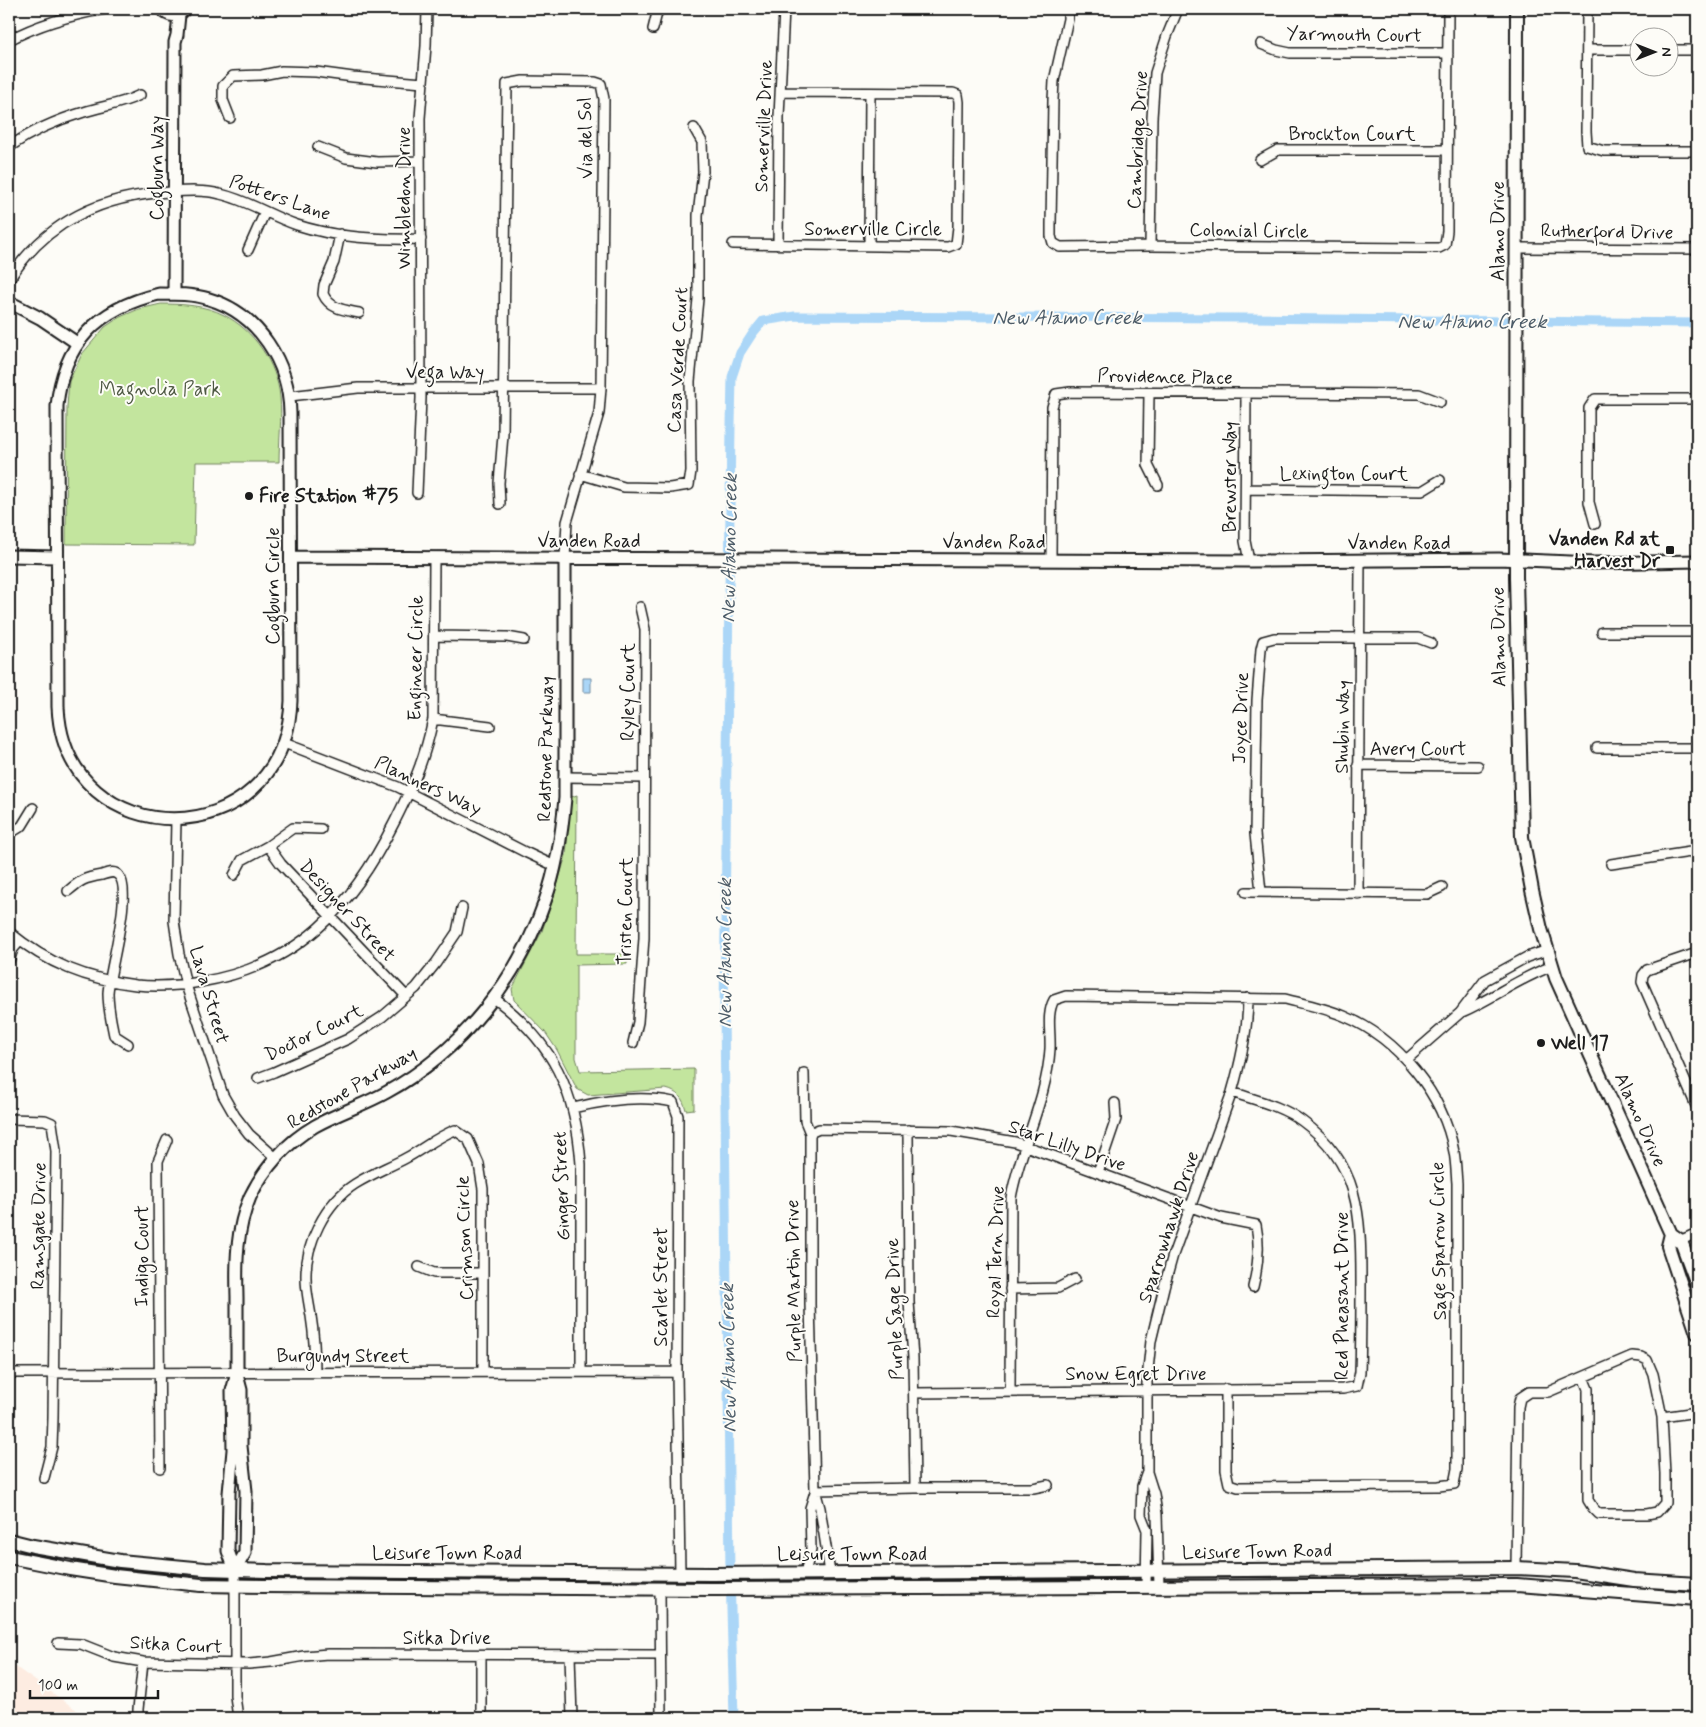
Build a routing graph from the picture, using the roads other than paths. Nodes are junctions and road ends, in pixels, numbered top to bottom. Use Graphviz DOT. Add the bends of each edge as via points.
graph roads {
  1 [pos="105,9"];
  2 [pos="427,9"];
  3 [pos="658,9"];
  4 [pos="784,9"];
  5 [pos="1065,9"];
  6 [pos="1178,9"];
  7 [pos="1448,9"];
  8 [pos="1517,9"];
  9 [pos="1587,9"];
  10 [pos="173,11"];
  11 [pos="653,29"];
  12 [pos="9,40"];
  13 [pos="1260,44"];
  14 [pos="1587,50"];
  15 [pos="1628,50"];
  16 [pos="1678,50"];
  17 [pos="1697,50"];
  18 [pos="1448,53"];
  19 [pos="423,83"];
  20 [pos="781,92"];
  21 [pos="870,93"];
  22 [pos="140,95"];
  23 [pos="230,118"];
  24 [pos="694,128"];
  25 [pos="9,147"];
  26 [pos="318,147"];
  27 [pos="1447,150"];
  28 [pos="1697,151"];
  29 [pos="1260,160"];
  30 [pos="420,161"];
  31 [pos="174,192"];
  32 [pos="264,212"];
  33 [pos="340,234"];
  34 [pos="421,239"];
  35 [pos="733,244"];
  36 [pos="778,244"];
  37 [pos="869,245"];
  38 [pos="1150,246"];
  39 [pos="1516,248"];
  40 [pos="1697,249"];
  41 [pos="248,250"];
  42 [pos="9,280"];
  43 [pos="174,294"];
  44 [pos="9,302"];
  45 [pos="359,313"];
  46 [pos="77,343"];
  47 [pos="421,388"];
  48 [pos="503,388"];
  49 [pos="601,388"];
  50 [pos="1149,393"];
  51 [pos="1246,394"];
  52 [pos="290,396"];
  53 [pos="1697,399"];
  54 [pos="1440,402"];
  55 [pos="580,474"];
  56 [pos="1440,480"];
  57 [pos="1158,486"];
  58 [pos="1246,489"];
  59 [pos="417,493"];
  60 [pos="500,504"];
  61 [pos="1595,524"];
  62 [pos="9,556"];
  63 [pos="57,557"];
  64 [pos="291,557"];
  65 [pos="434,558"];
  66 [pos="565,558"];
  67 [pos="1051,560"];
  68 [pos="1360,560"];
  69 [pos="1516,560"];
  70 [pos="1249,561"];
  71 [pos="1697,561"];
  72 [pos="640,607"];
  73 [pos="1602,632"];
  74 [pos="1697,632"];
  75 [pos="434,636"];
  76 [pos="1360,638"];
  77 [pos="524,640"];
  78 [pos="1431,643"];
  79 [pos="433,719"];
  80 [pos="490,726"];
  81 [pos="284,743"];
  82 [pos="1598,748"];
  83 [pos="1697,748"];
  84 [pos="1358,765"];
  85 [pos="1478,766"];
  86 [pos="564,777"];
  87 [pos="644,778"];
  88 [pos="410,792"];
  89 [pos="33,808"];
  90 [pos="176,819"];
  91 [pos="320,829"];
  92 [pos="9,834"];
  93 [pos="268,846"];
  94 [pos="1697,851"];
  95 [pos="1611,864"];
  96 [pos="555,866"];
  97 [pos="234,875"];
  98 [pos="1442,888"];
  99 [pos="68,891"];
  100 [pos="1246,892"];
  101 [pos="1261,892"];
  102 [pos="1358,894"];
  103 [pos="462,908"];
  104 [pos="331,917"];
  105 [pos="9,932"];
  106 [pos="20,941"];
  107 [pos="1548,950"];
  108 [pos="1697,953"];
  109 [pos="9,961"];
  110 [pos="1553,966"];
  111 [pos="110,982"];
  112 [pos="186,984"];
  113 [pos="406,996"];
  114 [pos="494,998"];
  115 [pos="1248,998"];
  116 [pos="1054,1000"];
  117 [pos="1460,1013"];
  118 [pos="128,1044"];
  119 [pos="633,1044"];
  120 [pos="1406,1060"];
  121 [pos="804,1073"];
  122 [pos="258,1078"];
  123 [pos="1232,1092"];
  124 [pos="1115,1103"];
  125 [pos="573,1108"];
  126 [pos="1697,1108"];
  127 [pos="9,1119"];
  128 [pos="908,1130"];
  129 [pos="810,1133"];
  130 [pos="167,1140"];
  131 [pos="1025,1145"];
  132 [pos="276,1158"];
  133 [pos="1098,1172"];
  134 [pos="1191,1207"];
  135 [pos="1697,1233"];
  136 [pos="1674,1240"];
  137 [pos="419,1267"];
  138 [pos="483,1273"];
  139 [pos="1075,1279"];
  140 [pos="1697,1284"];
  141 [pos="1253,1287"];
  142 [pos="1010,1289"];
  143 [pos="1697,1333"];
  144 [pos="483,1372"];
  145 [pos="581,1372"];
  146 [pos="677,1372"];
  147 [pos="9,1373"];
  148 [pos="54,1373"];
  149 [pos="159,1373"];
  150 [pos="237,1373"];
  151 [pos="315,1373"];
  152 [pos="1583,1377"];
  153 [pos="1357,1386"];
  154 [pos="1147,1390"];
  155 [pos="1226,1390"];
  156 [pos="1010,1391"];
  157 [pos="914,1393"];
  158 [pos="1697,1412"];
  159 [pos="1662,1417"];
  160 [pos="160,1468"];
  161 [pos="1147,1472"];
  162 [pos="44,1478"];
  163 [pos="1048,1484"];
  164 [pos="915,1488"];
  165 [pos="815,1490"];
  166 [pos="9,1540"];
  167 [pos="9,1557"];
  168 [pos="1516,1568"];
  169 [pos="235,1570"];
  170 [pos="1153,1571"];
  171 [pos="680,1573"];
  172 [pos="806,1573"];
  173 [pos="830,1573"];
  174 [pos="1697,1584"];
  175 [pos="236,1586"];
  176 [pos="1152,1586"];
  177 [pos="660,1589"];
  178 [pos="1697,1599"];
  179 [pos="58,1643"];
  180 [pos="481,1655"];
  181 [pos="570,1655"];
  182 [pos="660,1655"];
  183 [pos="144,1662"];
  184 [pos="235,1664"];
  185 [pos="138,1718"];
  186 [pos="238,1718"];
  187 [pos="481,1718"];
  188 [pos="572,1718"];
  189 [pos="661,1718"];
  1 -- 12 [label="street" via="72,15"];
  2 -- 19 [label="street, Wimbledon Drive"];
  3 -- 11 [label="street"];
  4 -- 20 [label="street, Somerville Drive"];
  5 -- 38 [label="street, Colonial Circle" via="1068,19 1053,100 1053,243 1060,246"];
  6 -- 38 [label="street, Cambridge Drive" via="1154,81"];
  7 -- 18 [label="street, Colonial Circle"];
  8 -- 39 [label="main road, Alamo Drive"];
  9 -- 14 [label="street"];
  10 -- 31 [label="street, Cogburn Way"];
  13 -- 18 [label="street, Yarmouth Court" via="1290,53"];
  14 -- 15 [label="street"];
  14 -- 28 [label="street" via="1587,146 1604,150"];
  16 -- 17 [label="street"];
  18 -- 27 [label="street, Colonial Circle"];
  19 -- 23 [label="street" via="316,72 282,71 233,76 223,86 223,100"];
  19 -- 30 [label="street, Wimbledon Drive"];
  20 -- 21 [label="street, Somerville Circle"];
  20 -- 36 [label="street, Somerville Drive"];
  21 -- 37 [label="street"];
  21 -- 37 [label="street, Somerville Circle" via="953,93 958,95 959,112 956,244 948,247"];
  22 -- 25 [label="street" via="60,120"];
  24 -- 55 [label="street, Casa Verde Court" via="702,142 703,172 698,215 698,300 690,381 689,485 624,487"];
  26 -- 30 [label="street" via="346,158 377,162"];
  27 -- 29 [label="street, Brockton Court" via="1278,150"];
  27 -- 38 [label="street, Colonial Circle" via="1447,240 1439,248"];
  30 -- 34 [label="street, Wimbledon Drive"];
  31 -- 32 [label="street, Potters Lane" via="221,194"];
  31 -- 42 [label="street, Potters Lane" via="141,194 116,200 73,218 36,245"];
  31 -- 43 [label="street, Cogburn Way"];
  32 -- 33 [label="street, Potters Lane" via="298,225"];
  32 -- 41 [label="street"];
  33 -- 34 [label="street, Potters Lane" via="368,239"];
  33 -- 45 [label="street" via="323,294 330,305"];
  34 -- 47 [label="street, Wimbledon Drive"];
  35 -- 36 [label="street, Somerville Circle"];
  36 -- 37 [label="street, Somerville Circle"];
  39 -- 40 [label="street, Rutherford Drive"];
  39 -- 69 [label="main road, Alamo Drive"];
  43 -- 46 [label="street, Cogburn Circle" via="147,297 122,306 92,326"];
  43 -- 52 [label="street, Cogburn Circle" via="210,299 244,318 261,333 276,354"];
  44 -- 46 [label="street"];
  46 -- 63 [label="street, Cogburn Circle" via="60,382 57,406"];
  47 -- 48 [label="street, Vega Way"];
  47 -- 52 [label="street, Vega Way" via="358,388"];
  47 -- 59 [label="street, Wimbledon Drive"];
  48 -- 49 [label="street, Vega Way"];
  48 -- 49 [label="street, Via del Sol" via="506,84 523,81 602,84"];
  48 -- 60 [label="street"];
  49 -- 55 [label="street, Via del Sol" via="599,413"];
  50 -- 51 [label="street, Providence Place"];
  50 -- 57 [label="street" via="1148,465"];
  50 -- 67 [label="street, Providence Place" via="1056,394 1052,406"];
  51 -- 54 [label="street, Providence Place" via="1419,394"];
  51 -- 58 [label="street, Brewster Way"];
  52 -- 64 [label="street, Cogburn Circle"];
  53 -- 61 [label="street" via="1595,399 1589,408 1589,502"];
  55 -- 66 [label="street, Via del Sol" via="567,522"];
  56 -- 58 [label="street, Lexington Court" via="1422,490"];
  58 -- 70 [label="street, Brewster Way" via="1245,541"];
  62 -- 63 [label="street"];
  63 -- 90 [label="street, Cogburn Circle" via="58,715 68,751 84,777 108,799 141,815"];
  64 -- 65 [label="street, Vanden Road"];
  64 -- 81 [label="street, Cogburn Circle" via="291,701"];
  65 -- 66 [label="street, Vanden Road"];
  65 -- 75 [label="street, Engineer Circle"];
  66 -- 67 [label="street, Vanden Road"];
  66 -- 86 [label="street, Redstone Parkway"];
  67 -- 70 [label="street, Vanden Road"];
  68 -- 69 [label="street, Vanden Road"];
  68 -- 70 [label="street, Vanden Road"];
  68 -- 76 [label="street, Shubin Way"];
  69 -- 71 [label="street, Vanden Road" via="1594,563"];
  69 -- 107 [label="main road, Alamo Drive" via="1522,837"];
  72 -- 87 [label="street, Ryley Court" via="645,629"];
  73 -- 74 [label="street"];
  75 -- 77 [label="street"];
  75 -- 79 [label="street, Engineer Circle"];
  76 -- 78 [label="street, Joyce Drive" via="1418,638"];
  76 -- 84 [label="street, Shubin Way"];
  76 -- 101 [label="street, Joyce Drive" via="1274,638 1264,641 1260,649 1256,700 1255,834"];
  79 -- 80 [label="street"];
  79 -- 88 [label="street, Engineer Circle" via="421,766"];
  81 -- 88 [label="street, Planners Way"];
  81 -- 90 [label="street, Cogburn Circle" via="268,772 242,798 209,814"];
  82 -- 83 [label="street"];
  84 -- 85 [label="street, Avery Court"];
  84 -- 102 [label="street, Shubin Way"];
  86 -- 87 [label="street"];
  86 -- 96 [label="street, Redstone Parkway" via="563,823"];
  87 -- 119 [label="street, Tristen Court" via="644,938 638,1022"];
  88 -- 96 [label="street, Planners Way"];
  88 -- 104 [label="street, Engineer Circle" via="373,863"];
  89 -- 92 [label="street" via="22,826"];
  90 -- 112 [label="street, Lava Street" via="174,921"];
  91 -- 93 [label="street" via="293,828"];
  93 -- 97 [label="street" via="242,860"];
  93 -- 104 [label="street, Designer Street"];
  94 -- 95 [label="street"];
  96 -- 114 [label="street, Redstone Parkway" via="531,936"];
  98 -- 102 [label="street" via="1427,894"];
  99 -- 111 [label="street" via="84,878 113,872 122,881 122,920"];
  100 -- 101 [label="street"];
  101 -- 102 [label="street"];
  103 -- 113 [label="street, Doctor Court" via="457,932 416,988"];
  104 -- 112 [label="street, Engineer Circle" via="289,950 256,967 224,978"];
  104 -- 113 [label="street, Designer Street"];
  105 -- 106 [label="street, Engineer Circle"];
  106 -- 109 [label="street"];
  106 -- 111 [label="street, Engineer Circle" via="52,962"];
  107 -- 110 [label="main road, Alamo Drive"];
  107 -- 117 [label="street" via="1527,957 1485,980"];
  108 -- 126 [label="street" via="1647,970 1642,975 1642,982"];
  110 -- 117 [label="street" via="1532,973"];
  110 -- 136 [label="main road, Alamo Drive" via="1566,1003"];
  111 -- 112 [label="street, Engineer Circle" via="147,986"];
  111 -- 118 [label="street" via="108,991 114,1035"];
  112 -- 132 [label="street, Lava Street" via="223,1095 249,1134"];
  113 -- 122 [label="street, Doctor Court" via="382,1017 348,1038"];
  114 -- 125 [label="street, Ginger Street" via="522,1021 541,1043 559,1071"];
  114 -- 132 [label="street, Redstone Parkway" via="459,1038 416,1074 388,1092 316,1125"];
  115 -- 116 [label="street, Sage Sparrow Circle" via="1066,996"];
  115 -- 120 [label="street, Sage Sparrow Circle" via="1285,999 1346,1016 1368,1028"];
  115 -- 123 [label="street, Sparrowhawk Drive" via="1246,1038"];
  116 -- 131 [label="street, Royal Tern Drive" via="1050,1013 1047,1072"];
  117 -- 120 [label="street"];
  120 -- 155 [label="street, Sage Sparrow Circle" via="1434,1098 1454,1152 1457,1192 1457,1469 1454,1484 1238,1487 1229,1484 1226,1470"];
  121 -- 129 [label="street, Purple Martin Drive" via="805,1121"];
  123 -- 134 [label="street, Sparrowhawk Drive"];
  123 -- 153 [label="street, Red Pheasant Drive" via="1301,1120 1331,1148 1350,1181 1361,1232 1360,1372"];
  124 -- 133 [label="street" via="1116,1119"];
  125 -- 145 [label="street, Ginger Street" via="581,1164"];
  125 -- 146 [label="street, Scarlet Street" via="623,1099 673,1102 678,1116"];
  127 -- 148 [label="street, Ramsgate Drive" via="44,1120 52,1123 54,1130"];
  128 -- 129 [label="street, Star Lilly Drive" via="819,1129"];
  128 -- 131 [label="street, Star Lilly Drive" via="951,1130"];
  128 -- 157 [label="street, Purple Sage Drive" via="909,1302"];
  129 -- 165 [label="street, Purple Martin Drive"];
  130 -- 149 [label="street, Indigo Court" via="158,1161"];
  131 -- 133 [label="street, Star Lilly Drive"];
  131 -- 142 [label="street, Royal Tern Drive" via="1011,1198"];
  132 -- 150 [label="street, Redstone Parkway" via="255,1188 241,1222 236,1250"];
  133 -- 134 [label="street, Star Lilly Drive"];
  134 -- 141 [label="street, Star Lilly Drive" via="1221,1218 1256,1225 1257,1270"];
  134 -- 154 [label="street, Sparrowhawk Drive" via="1164,1287 1151,1341"];
  135 -- 136 [label="street"];
  136 -- 140 [label="main road, Alamo Drive"];
  136 -- 143 [label="main road, Alamo Drive"];
  137 -- 138 [label="street" via="434,1273"];
  138 -- 144 [label="street, Crimson Circle"];
  138 -- 151 [label="street, Crimson Circle" via="483,1189 479,1164 468,1139 456,1130 353,1186 323,1219 313,1240 306,1278"];
  139 -- 142 [label="street" via="1058,1288"];
  142 -- 156 [label="street, Royal Tern Drive"];
  144 -- 145 [label="street, Burgundy Street"];
  144 -- 151 [label="street, Burgundy Street"];
  145 -- 146 [label="street, Burgundy Street"];
  146 -- 171 [label="street, Scarlet Street"];
  147 -- 148 [label="street, Burgundy Street"];
  148 -- 149 [label="street, Burgundy Street"];
  148 -- 162 [label="street, Ramsgate Drive" via="52,1448"];
  149 -- 150 [label="street, Burgundy Street"];
  149 -- 160 [label="street, Indigo Court"];
  150 -- 151 [label="street, Burgundy Street"];
  150 -- 169 [label="street, Redstone Parkway" via="232,1391 228,1551"];
  150 -- 169 [label="street, Redstone Parkway" via="241,1390 241,1446 246,1491 245,1553"];
  152 -- 159 [label="street" via="1632,1356 1647,1360"];
  152 -- 159 [label="street" via="1588,1389 1588,1500 1599,1514 1652,1513 1664,1503"];
  152 -- 168 [label="street" via="1548,1392 1529,1392 1520,1398"];
  153 -- 155 [label="street, Snow Egret Drive" via="1343,1389"];
  154 -- 155 [label="street, Snow Egret Drive"];
  154 -- 156 [label="street, Snow Egret Drive"];
  154 -- 161 [label="street, Sparrowhawk Drive"];
  156 -- 157 [label="street, Snow Egret Drive"];
  157 -- 164 [label="street, Purple Sage Drive"];
  158 -- 159 [label="street"];
  161 -- 170 [label="street, Sparrowhawk Drive" via="1157,1514"];
  161 -- 170 [label="street, Sparrowhawk Drive" via="1142,1486 1141,1515 1147,1530"];
  163 -- 164 [label="street" via="1033,1488"];
  164 -- 165 [label="street"];
  165 -- 172 [label="street, Purple Martin Drive" via="810,1508 811,1549"];
  165 -- 173 [label="street, Purple Martin Drive"];
  166 -- 169 [label="main road, Leisure Town Road" via="120,1561"];
  167 -- 175 [label="main road, Leisure Town Road" via="115,1576"];
  168 -- 170 [label="main road, Leisure Town Road"];
  168 -- 174 [label="main road, Leisure Town Road"];
  169 -- 171 [label="main road, Leisure Town Road"];
  169 -- 175 [label="street"];
  170 -- 173 [label="main road, Leisure Town Road"];
  170 -- 176 [label="street, Sparrowhawk Drive"];
  171 -- 172 [label="main road, Leisure Town Road"];
  172 -- 173 [label="main road, Leisure Town Road"];
  175 -- 177 [label="main road, Leisure Town Road"];
  175 -- 184 [label="street"];
  176 -- 177 [label="main road, Leisure Town Road"];
  176 -- 178 [label="main road, Leisure Town Road" via="1517,1585"];
  177 -- 182 [label="street"];
  179 -- 183 [label="street, Sitka Court" via="81,1644 114,1657"];
  180 -- 181 [label="street, Sitka Drive"];
  180 -- 184 [label="street, Sitka Drive" via="328,1654"];
  180 -- 187 [label="street"];
  181 -- 182 [label="street, Sitka Drive"];
  181 -- 188 [label="street"];
  182 -- 189 [label="street"];
  183 -- 184 [label="street, Sitka Court"];
  183 -- 185 [label="street"];
  184 -- 186 [label="street"];
}
